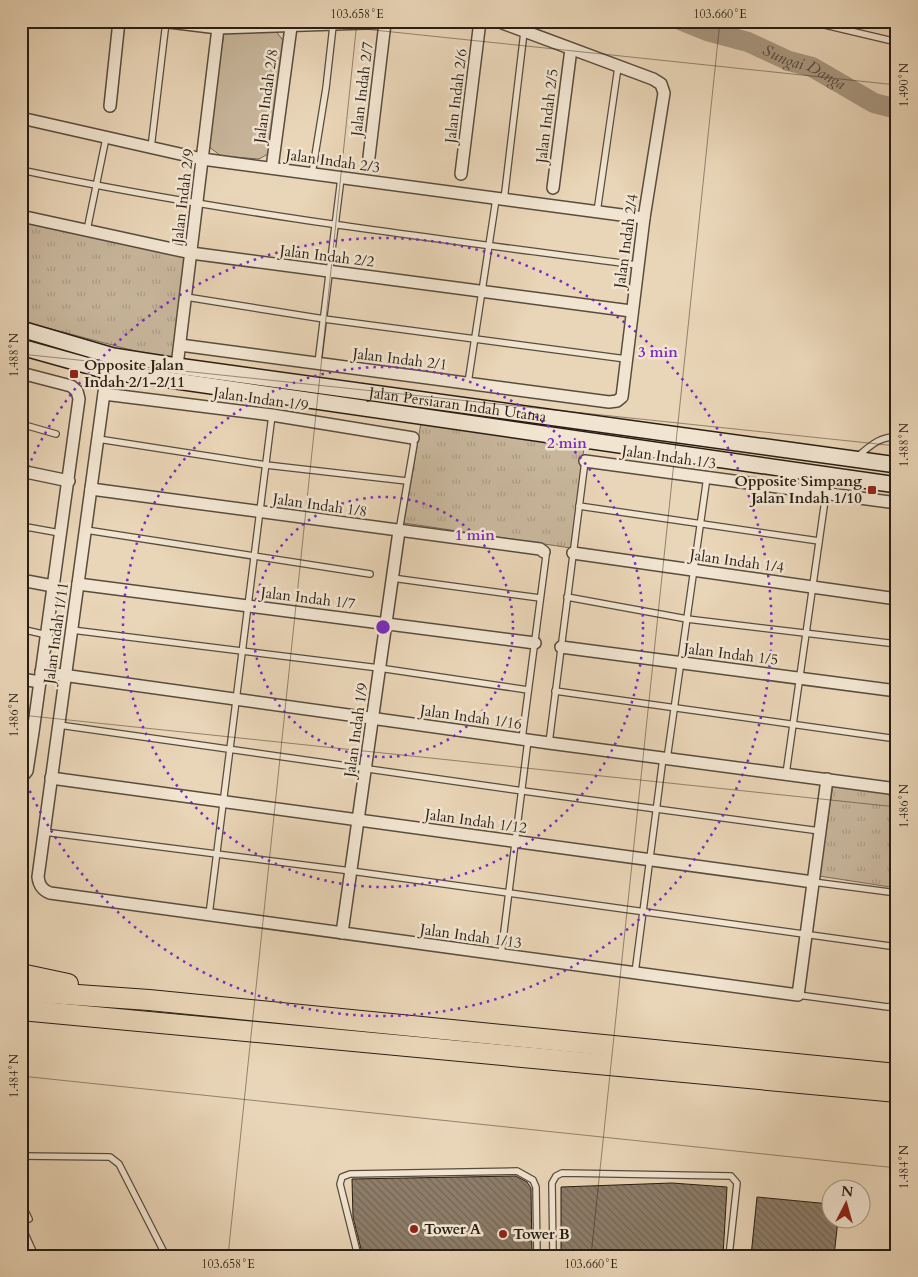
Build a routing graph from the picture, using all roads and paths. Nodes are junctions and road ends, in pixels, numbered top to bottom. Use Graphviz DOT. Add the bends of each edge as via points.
graph roads {
  1 [pos="119,21"];
  2 [pos="162,21"];
  3 [pos="424,21"];
  4 [pos="480,21"];
  5 [pos="497,21"];
  6 [pos="808,21"];
  7 [pos="166,22"];
  8 [pos="385,23"];
  9 [pos="333,26"];
  10 [pos="291,27"];
  11 [pos="218,28"];
  12 [pos="524,32"];
  13 [pos="897,42"];
  14 [pos="571,49"];
  15 [pos="618,67"];
  16 [pos="110,106"];
  17 [pos="21,118"];
  18 [pos="106,138"];
  19 [pos="151,148"];
  20 [pos="369,158"];
  21 [pos="202,159"];
  22 [pos="272,168"];
  23 [pos="21,170"];
  24 [pos="312,174"];
  25 [pos="461,174"];
  26 [pos="341,178"];
  27 [pos="96,186"];
  28 [pos="553,188"];
  29 [pos="500,200"];
  30 [pos="197,203"];
  31 [pos="597,212"];
  32 [pos="21,216"];
  33 [pos="644,218"];
  34 [pos="335,224"];
  35 [pos="87,230"];
  36 [pos="489,246"];
  37 [pos="191,253"];
  38 [pos="637,264"];
  39 [pos="329,271"];
  40 [pos="482,291"];
  41 [pos="186,297"];
  42 [pos="631,311"];
  43 [pos="324,318"];
  44 [pos="21,329"];
  45 [pos="475,338"];
  46 [pos="180,345"];
  47 [pos="21,347"];
  48 [pos="89,349"];
  49 [pos="131,359"];
  50 [pos="626,360"];
  51 [pos="318,363"];
  52 [pos="177,366"];
  53 [pos="107,371"];
  54 [pos="21,373"];
  55 [pos="468,383"];
  56 [pos="104,394"];
  57 [pos="617,402"];
  58 [pos="272,415"];
  59 [pos="21,424"];
  60 [pos="56,434"];
  61 [pos="413,438"];
  62 [pos="897,438"];
  63 [pos="98,439"];
  64 [pos="854,459"];
  65 [pos="585,460"];
  66 [pos="266,465"];
  67 [pos="897,465"];
  68 [pos="21,471"];
  69 [pos="707,477"];
  70 [pos="69,481"];
  71 [pos="407,481"];
  72 [pos="897,485"];
  73 [pos="91,489"];
  74 [pos="826,494"];
  75 [pos="897,503"];
  76 [pos="579,506"];
  77 [pos="260,512"];
  78 [pos="701,523"];
  79 [pos="21,526"];
  80 [pos="86,530"];
  81 [pos="399,531"];
  82 [pos="62,534"];
  83 [pos="820,541"];
  84 [pos="544,552"];
  85 [pos="573,553"];
  86 [pos="254,555"];
  87 [pos="694,570"];
  88 [pos="370,574"];
  89 [pos="392,578"];
  90 [pos="21,580"];
  91 [pos="78,584"];
  92 [pos="53,586"];
  93 [pos="813,587"];
  94 [pos="567,597"];
  95 [pos="540,598"];
  96 [pos="897,599"];
  97 [pos="248,606"];
  98 [pos="687,619"];
  99 [pos="386,623"];
  100 [pos="21,629"];
  101 [pos="72,630"];
  102 [pos="807,632"];
  103 [pos="47,635"];
  104 [pos="535,643"];
  105 [pos="897,644"];
  106 [pos="561,647"];
  107 [pos="242,650"];
  108 [pos="681,663"];
  109 [pos="380,668"];
  110 [pos="65,676"];
  111 [pos="40,677"];
  112 [pos="800,678"];
  113 [pos="21,679"];
  114 [pos="528,690"];
  115 [pos="555,691"];
  116 [pos="897,691"];
  117 [pos="236,700"];
  118 [pos="674,708"];
  119 [pos="372,718"];
  120 [pos="59,725"];
  121 [pos="793,725"];
  122 [pos="21,730"];
  123 [pos="33,732"];
  124 [pos="897,739"];
  125 [pos="525,740"];
  126 [pos="548,743"];
  127 [pos="229,750"];
  128 [pos="665,759"];
  129 [pos="365,769"];
  130 [pos="786,774"];
  131 [pos="21,778"];
  132 [pos="51,778"];
  133 [pos="827,780"];
  134 [pos="897,788"];
  135 [pos="523,791"];
  136 [pos="223,802"];
  137 [pos="656,810"];
  138 [pos="358,820"];
  139 [pos="820,831"];
  140 [pos="44,832"];
  141 [pos="516,841"];
  142 [pos="216,854"];
  143 [pos="650,859"];
  144 [pos="351,871"];
  145 [pos="813,882"];
  146 [pos="50,893"];
  147 [pos="509,893"];
  148 [pos="897,893"];
  149 [pos="643,912"];
  150 [pos="209,915"];
  151 [pos="342,933"];
  152 [pos="806,935"];
  153 [pos="897,946"];
  154 [pos="501,955"];
  155 [pos="635,973"];
  156 [pos="21,974"];
  157 [pos="21,991"];
  158 [pos="798,995"];
  159 [pos="897,999"];
  160 [pos="149,1000"];
  161 [pos="21,1010"];
  162 [pos="897,1074"];
  163 [pos="897,1092"];
  164 [pos="21,1156"];
  165 [pos="21,1203"];
  166 [pos="29,1219"];
  167 [pos="21,1226"];
  168 [pos="35,1256"];
  169 [pos="166,1256"];
  170 [pos="358,1256"];
  171 [pos="537,1256"];
  172 [pos="553,1256"];
  173 [pos="729,1256"];
  1 -- 16 [label="street"];
  2 -- 7 [label="street"];
  3 -- 8 [label="street"];
  4 -- 25 [label="street, Jalan Indah 2/6"];
  5 -- 12 [label="street"];
  6 -- 13 [label="lane"];
  7 -- 11 [label="street"];
  7 -- 19 [label="lane"];
  8 -- 9 [label="street"];
  8 -- 20 [label="street, Jalan Indah 2/7"];
  9 -- 10 [label="street"];
  9 -- 24 [label="lane"];
  10 -- 11 [label="street"];
  10 -- 22 [label="street, Jalan Indah 2/8"];
  11 -- 21 [label="street, Jalan Indah 2/9"];
  12 -- 14 [label="street"];
  12 -- 29 [label="lane"];
  14 -- 15 [label="street"];
  14 -- 28 [label="street, Jalan Indah 2/5"];
  15 -- 31 [label="lane"];
  15 -- 33 [label="street, Jalan Indah 2/4" via="661,84 664,93"];
  17 -- 18 [label="street, Jalan Indah 2/3"];
  18 -- 19 [label="street, Jalan Indah 2/3"];
  18 -- 27 [label="lane"];
  19 -- 21 [label="street, Jalan Indah 2/3"];
  21 -- 22 [label="street, Jalan Indah 2/3"];
  21 -- 30 [label="street, Jalan Indah 2/9"];
  22 -- 24 [label="street, Jalan Indah 2/3"];
  23 -- 27 [label="lane"];
  24 -- 26 [label="street, Jalan Indah 2/3"];
  26 -- 29 [label="street, Jalan Indah 2/3"];
  26 -- 34 [label="lane"];
  27 -- 30 [label="lane"];
  27 -- 35 [label="lane"];
  29 -- 31 [label="street, Jalan Indah 2/3"];
  29 -- 36 [label="lane"];
  30 -- 34 [label="lane"];
  30 -- 37 [label="street, Jalan Indah 2/9"];
  31 -- 33 [label="street, Jalan Indah 2/3"];
  32 -- 35 [label="street, Jalan Indah 2/2"];
  33 -- 38 [label="street, Jalan Indah 2/4"];
  34 -- 36 [label="lane"];
  34 -- 39 [label="lane"];
  35 -- 37 [label="street, Jalan Indah 2/2"];
  36 -- 38 [label="lane"];
  36 -- 40 [label="lane"];
  37 -- 39 [label="street, Jalan Indah 2/2"];
  37 -- 41 [label="street, Jalan Indah 2/9"];
  38 -- 42 [label="street, Jalan Indah 2/4"];
  39 -- 40 [label="street, Jalan Indah 2/2"];
  39 -- 43 [label="lane"];
  40 -- 42 [label="street, Jalan Indah 2/2"];
  40 -- 45 [label="lane"];
  41 -- 43 [label="lane"];
  41 -- 46 [label="street, Jalan Indah 2/9"];
  42 -- 50 [label="street, Jalan Indah 2/4"];
  43 -- 45 [label="lane"];
  43 -- 51 [label="lane"];
  44 -- 48 [label="main road, Jalan Persiaran Indah Utama"];
  45 -- 50 [label="lane"];
  45 -- 55 [label="lane"];
  46 -- 51 [label="street, Jalan Indah 2/1"];
  46 -- 52 [label="street, Jalan Indah 2/9"];
  47 -- 53 [label="main road, Jalan Persiaran Indah Utama"];
  48 -- 49 [label="main road, Jalan Persiaran Indah Utama"];
  48 -- 53 [label="main road"];
  49 -- 52 [label="main road, Jalan Persiaran Indah Utama"];
  49 -- 53 [label="main road" via="111,366"];
  50 -- 57 [label="street, Jalan Indah 2/4" via="622,397"];
  51 -- 55 [label="street, Jalan Indah 2/1"];
  52 -- 64 [label="main road, Jalan Persiaran Indah Utama"];
  53 -- 56 [label="street, Jalan Indah 1/11"];
  53 -- 72 [label="main road, Jalan Persiaran Indah Utama"];
  54 -- 70 [label="street, Jalan Indah 1/11" via="77,390 79,399"];
  55 -- 57 [label="street, Jalan Indah 2/1"];
  56 -- 58 [label="street, Jalan Indan 1/9"];
  56 -- 63 [label="street, Jalan Indah 1/11"];
  58 -- 61 [label="street, Jalan Indan 1/9"];
  58 -- 66 [label="lane"];
  59 -- 60 [label="lane"];
  61 -- 71 [label="lane"];
  62 -- 64 [label="lane" via="888,437 874,442"];
  63 -- 66 [label="lane"];
  63 -- 73 [label="street, Jalan Indah 1/11"];
  64 -- 67 [label="main road, Jalan Persiaran Indah Utama"];
  65 -- 69 [label="street, Jalan Indah 1/3"];
  65 -- 76 [label="lane"];
  66 -- 71 [label="lane"];
  66 -- 77 [label="lane"];
  68 -- 70 [label="street"];
  69 -- 74 [label="street, Jalan Indah 1/3"];
  69 -- 78 [label="lane"];
  70 -- 82 [label="street, Jalan Indah 1/11"];
  71 -- 81 [label="lane"];
  73 -- 77 [label="street, Jalan Indah 1/8"];
  73 -- 80 [label="street, Jalan Indah 1/11"];
  74 -- 75 [label="street, Jalan Indah 1/3"];
  74 -- 83 [label="lane"];
  76 -- 78 [label="lane"];
  76 -- 85 [label="lane"];
  77 -- 81 [label="street, Jalan Indah 1/8"];
  77 -- 86 [label="lane"];
  78 -- 83 [label="lane"];
  78 -- 87 [label="lane"];
  79 -- 82 [label="lane"];
  80 -- 86 [label="lane"];
  80 -- 91 [label="street, Jalan Indah 1/11"];
  81 -- 84 [label="street, Jalan Indah 1/8"];
  81 -- 89 [label="street, Jalan Indah 1/9"];
  82 -- 92 [label="street, Jalan Indah 1/11"];
  83 -- 93 [label="lane"];
  84 -- 95 [label="lane"];
  85 -- 87 [label="street, Jalan Indah 1/4"];
  85 -- 94 [label="lane"];
  86 -- 88 [label="lane"];
  86 -- 97 [label="lane"];
  87 -- 93 [label="street, Jalan Indah 1/4"];
  87 -- 98 [label="lane"];
  89 -- 95 [label="lane"];
  89 -- 99 [label="street, Jalan Indah 1/9"];
  90 -- 92 [label="street"];
  91 -- 97 [label="street, Jalan Indah 1/7"];
  91 -- 101 [label="street, Jalan Indah 1/11"];
  92 -- 103 [label="street, Jalan Indah 1/11"];
  93 -- 96 [label="street, Jalan Indah 1/4"];
  93 -- 102 [label="lane"];
  94 -- 98 [label="lane"];
  94 -- 106 [label="lane"];
  95 -- 104 [label="lane"];
  97 -- 99 [label="street, Jalan Indah 1/7"];
  97 -- 107 [label="lane"];
  98 -- 102 [label="lane"];
  98 -- 108 [label="lane"];
  99 -- 104 [label="street, Jalan Indah 1/7"];
  99 -- 109 [label="street, Jalan Indah 1/9"];
  100 -- 103 [label="lane"];
  101 -- 107 [label="lane"];
  101 -- 110 [label="street, Jalan Indah 1/11"];
  102 -- 105 [label="lane"];
  102 -- 112 [label="lane"];
  103 -- 111 [label="street, Jalan Indah 1/11"];
  104 -- 114 [label="lane"];
  106 -- 108 [label="street, Jalan Indah 1/5"];
  106 -- 115 [label="lane"];
  107 -- 109 [label="lane"];
  107 -- 117 [label="lane"];
  108 -- 112 [label="street, Jalan Indah 1/5"];
  108 -- 118 [label="lane"];
  109 -- 114 [label="lane"];
  109 -- 119 [label="street, Jalan Indah 1/9"];
  110 -- 111 [label="street, Jalan Indah 1/16"];
  110 -- 117 [label="street, Jalan Indah 1/16"];
  110 -- 120 [label="street, Jalan Indah 1/11"];
  111 -- 113 [label="street, Jalan Indah 1/16"];
  111 -- 123 [label="street, Jalan Indah 1/11"];
  112 -- 116 [label="street, Jalan Indah 1/5"];
  112 -- 121 [label="lane"];
  114 -- 125 [label="lane"];
  115 -- 118 [label="lane"];
  115 -- 126 [label="lane"];
  117 -- 119 [label="street, Jalan Indah 1/16"];
  117 -- 127 [label="lane"];
  118 -- 121 [label="lane"];
  118 -- 128 [label="lane"];
  119 -- 125 [label="street, Jalan Indah 1/16"];
  119 -- 129 [label="street, Jalan Indah 1/9"];
  120 -- 127 [label="lane"];
  120 -- 132 [label="street, Jalan Indah 1/11"];
  121 -- 124 [label="lane"];
  121 -- 130 [label="lane"];
  122 -- 123 [label="lane"];
  123 -- 131 [label="street, Jalan Indah 1/11" via="27,771"];
  125 -- 126 [label="street, Jalan Indah 1/16"];
  125 -- 135 [label="lane"];
  126 -- 128 [label="street, Jalan Indah 1/16"];
  127 -- 129 [label="lane"];
  127 -- 136 [label="lane"];
  128 -- 130 [label="street, Jalan Indah 1/16"];
  128 -- 137 [label="lane"];
  129 -- 135 [label="lane"];
  129 -- 138 [label="street, Jalan Indah 1/9"];
  130 -- 133 [label="street, Jalan Indah 1/16"];
  132 -- 136 [label="street, Jalan Indah 1/12"];
  132 -- 140 [label="street, Jalan Indah 1/11"];
  133 -- 134 [label="street, Jalan Indah 1/16"];
  133 -- 139 [label="street"];
  135 -- 137 [label="lane"];
  135 -- 141 [label="lane"];
  136 -- 138 [label="street, Jalan Indah 1/12"];
  136 -- 142 [label="lane"];
  137 -- 139 [label="lane"];
  137 -- 143 [label="lane"];
  138 -- 141 [label="street, Jalan Indah 1/12"];
  138 -- 144 [label="street, Jalan Indah 1/9"];
  139 -- 145 [label="street"];
  140 -- 142 [label="lane"];
  140 -- 146 [label="street, Jalan Indah 1/11" via="38,876 41,887"];
  141 -- 143 [label="street, Jalan Indah 1/12"];
  141 -- 147 [label="lane"];
  142 -- 144 [label="lane"];
  142 -- 150 [label="lane"];
  143 -- 145 [label="street, Jalan Indah 1/12"];
  143 -- 149 [label="lane"];
  144 -- 147 [label="lane"];
  144 -- 151 [label="street, Jalan Indah 1/9"];
  145 -- 148 [label="lane, Jalan Indah 1/12"];
  145 -- 152 [label="street"];
  146 -- 150 [label="street, Jalan Indah 1/13"];
  147 -- 149 [label="lane"];
  147 -- 154 [label="lane"];
  149 -- 152 [label="lane"];
  149 -- 155 [label="lane"];
  150 -- 151 [label="street, Jalan Indah 1/13"];
  151 -- 154 [label="street, Jalan Indah 1/13"];
  152 -- 153 [label="lane"];
  152 -- 158 [label="street"];
  154 -- 155 [label="street, Jalan Indah 1/13"];
  155 -- 158 [label="street, Jalan Indah 1/13"];
  156 -- 160 [label="highway"];
  157 -- 160 [label="highway"];
  158 -- 159 [label="lane, Jalan Indah 1/13" via="888,1007 895,1005"];
  160 -- 162 [label="highway"];
  161 -- 163 [label="highway"];
  164 -- 169 [label="lane" via="110,1157 119,1164"];
  165 -- 166 [label="lane"];
  167 -- 168 [label="lane"];
  170 -- 171 [label="lane" via="340,1184 342,1177 350,1174 517,1171 533,1180 536,1186"];
  172 -- 173 [label="lane" via="552,1183 562,1173 731,1176 737,1182"];
}
